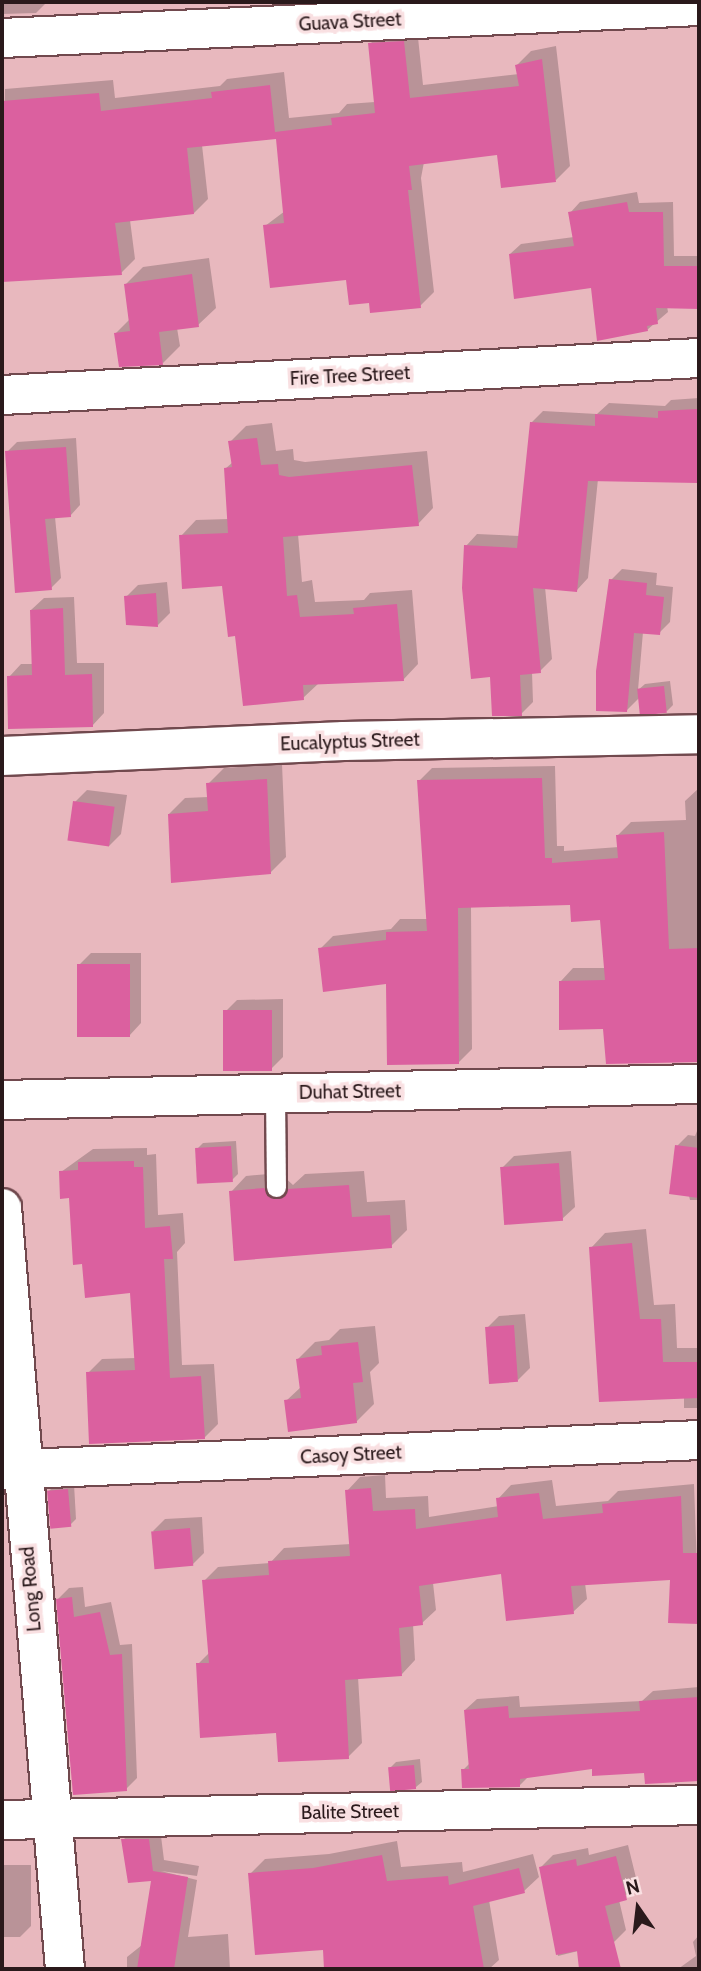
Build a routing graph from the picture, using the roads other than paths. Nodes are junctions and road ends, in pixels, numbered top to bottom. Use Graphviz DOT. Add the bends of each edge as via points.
graph roads {
  1 [pos="699,6"];
  2 [pos="2,38"];
  3 [pos="699,358"];
  4 [pos="2,395"];
  5 [pos="699,734"];
  6 [pos="2,756"];
  7 [pos="699,1084"];
  8 [pos="275,1094"];
  9 [pos="2,1100"];
  10 [pos="276,1187"];
  11 [pos="2,1208"];
  12 [pos="699,1440"];
  13 [pos="11,1469"];
  14 [pos="699,1805"];
  15 [pos="50,1819"];
  16 [pos="2,1820"];
  17 [pos="65,1969"];
  1 -- 2 [label="street, Guava Street"];
  3 -- 4 [label="street, Fire Tree Street"];
  5 -- 6 [label="street, Eucalyptus Street" via="344,741"];
  7 -- 8 [label="street, Duhat Street"];
  8 -- 9 [label="street, Duhat Street"];
  8 -- 10 [label="lane"];
  11 -- 13 [label="street, Long Road"];
  12 -- 13 [label="street, Casoy Street"];
  13 -- 15 [label="street, Long Road"];
  14 -- 15 [label="street, Balite Street"];
  15 -- 16 [label="street, Balite Street"];
  15 -- 17 [label="street, Long Road"];
}
